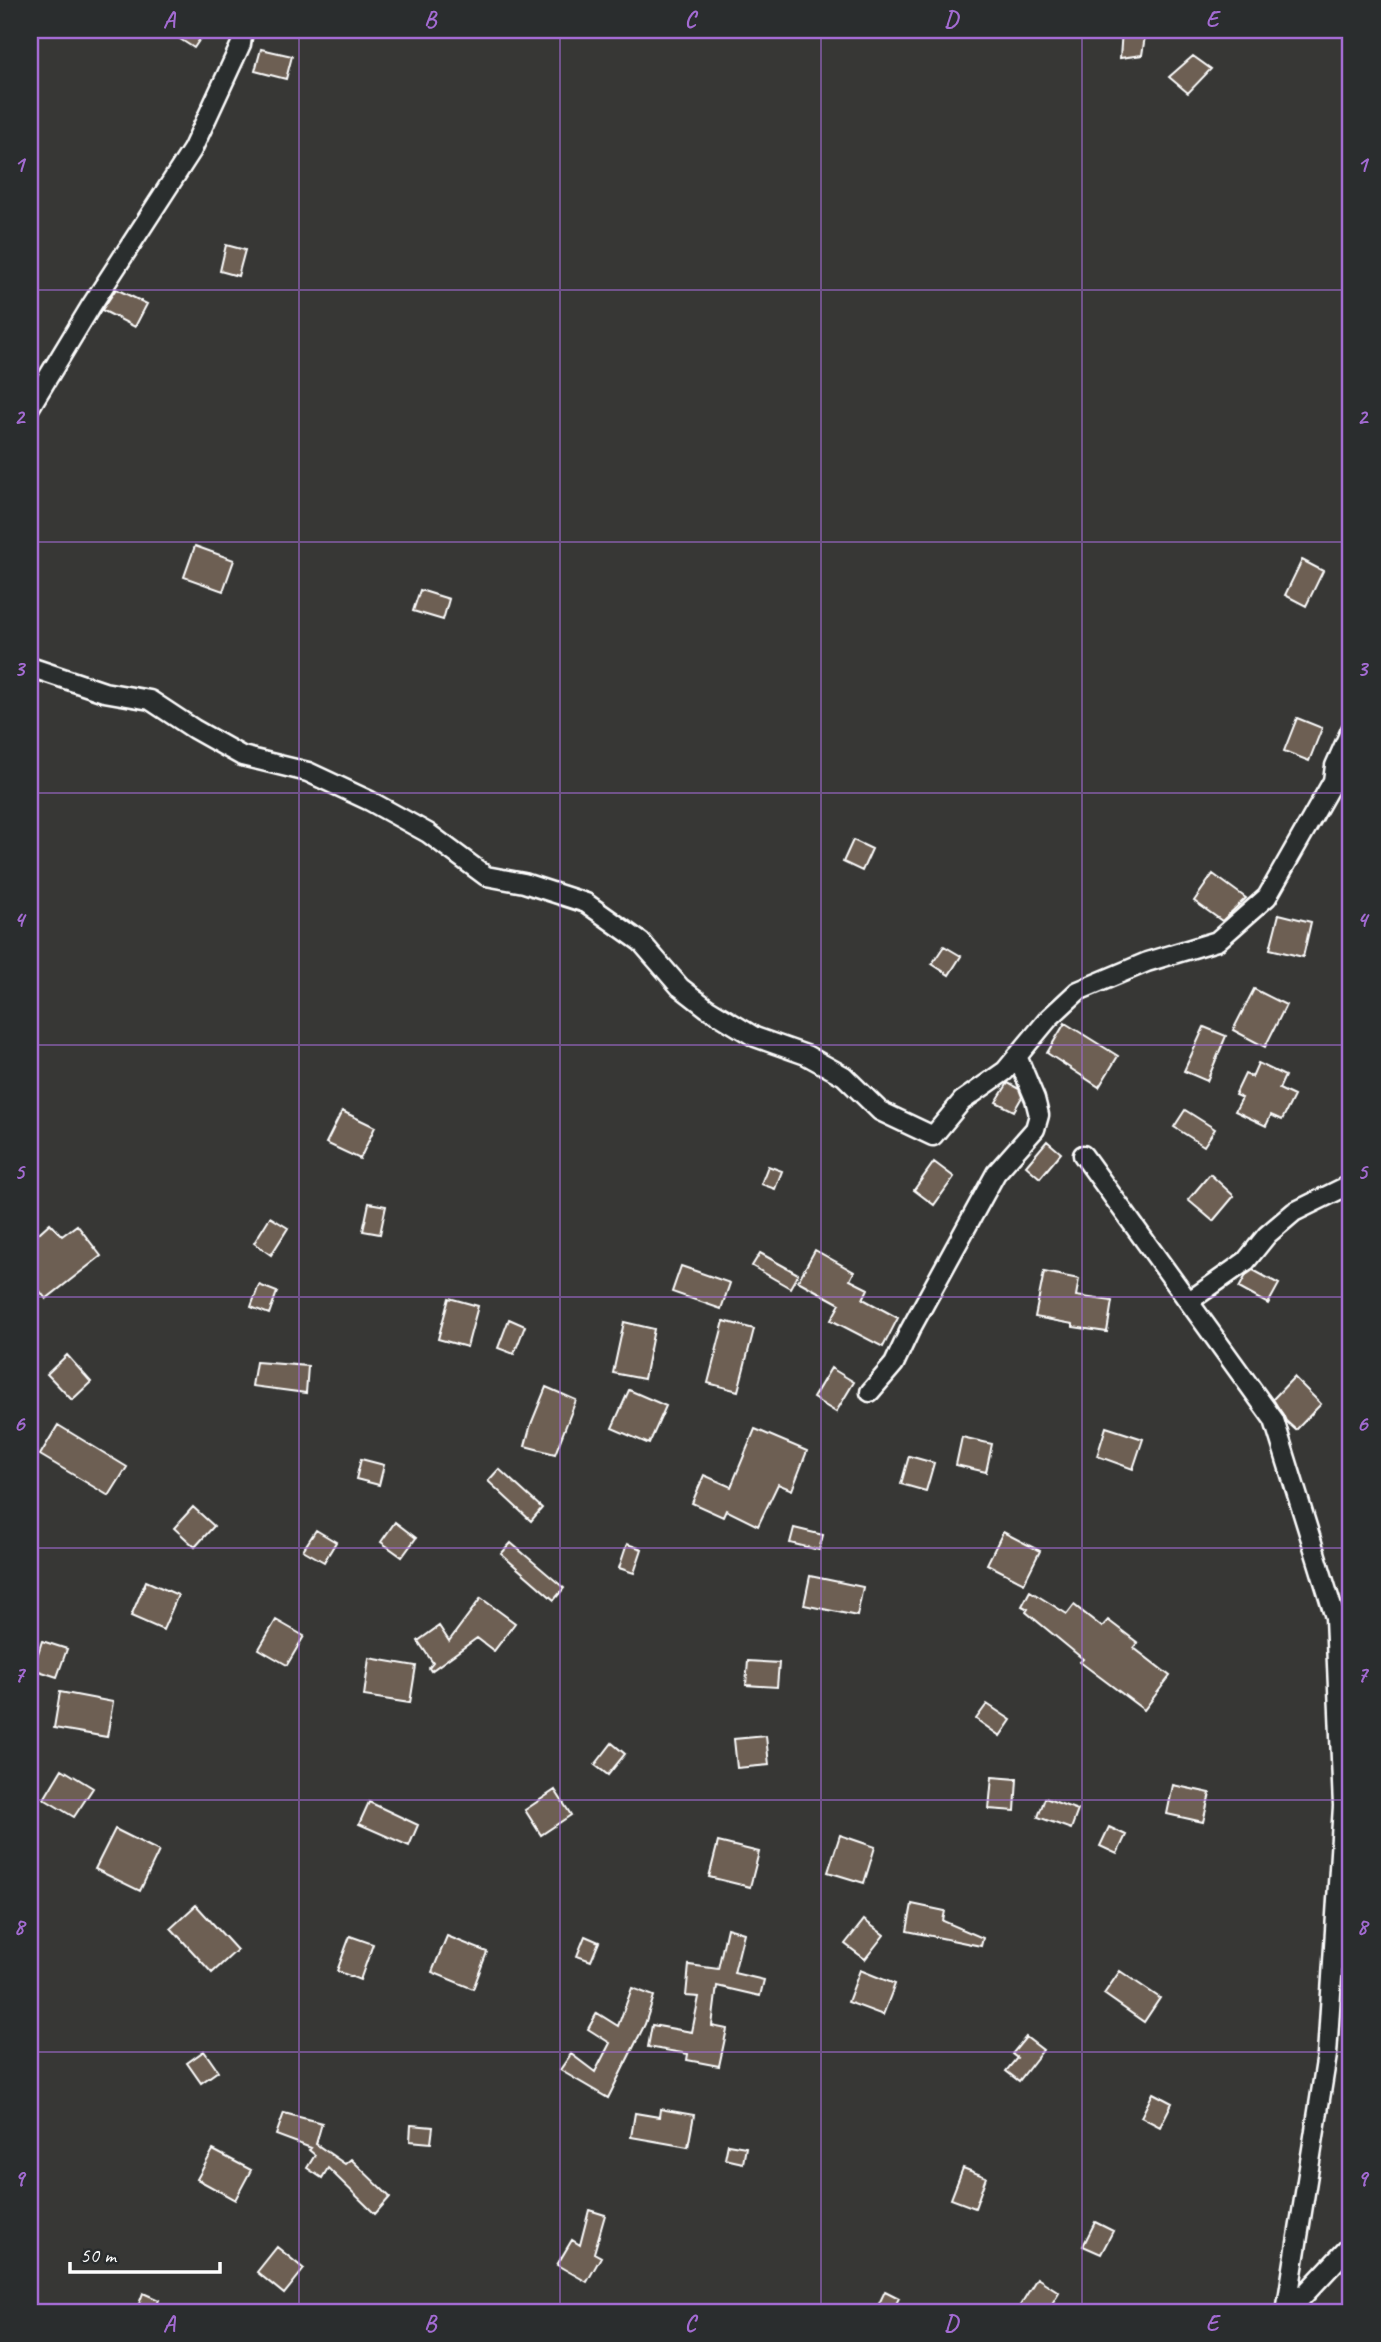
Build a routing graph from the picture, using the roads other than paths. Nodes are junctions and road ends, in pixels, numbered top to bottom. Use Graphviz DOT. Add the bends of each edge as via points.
graph roads {
  1 [pos="243,30"];
  2 [pos="30,407"];
  3 [pos="30,667"];
  4 [pos="1351,730"];
  5 [pos="1017,1056"];
  6 [pos="1083,1155"];
  7 [pos="1351,1184"];
  8 [pos="1195,1297"];
  9 [pos="870,1392"];
  10 [pos="1351,2245"];
  11 [pos="1287,2312"];
  1 -- 2 [label="street" via="241,44 192,150"];
  3 -- 5 [label="street" via="104,692 150,700 242,756 308,772 370,801 428,833 486,876 586,903 641,942 680,987 707,1008 755,1037 806,1055 844,1076 880,1111 933,1136 962,1101 1005,1071"];
  4 -- 5 [label="street" via="1333,781 1267,897 1217,942 1147,962 1078,991"];
  5 -- 9 [label="street" via="1039,1115 1035,1129 996,1173 894,1364"];
  6 -- 11 [label="street" via="1274,1420 1335,1617 1343,1806 1326,2055"];
  7 -- 8 [label="street" via="1294,1212 1246,1261"];
  10 -- 11 [label="street"];
}
